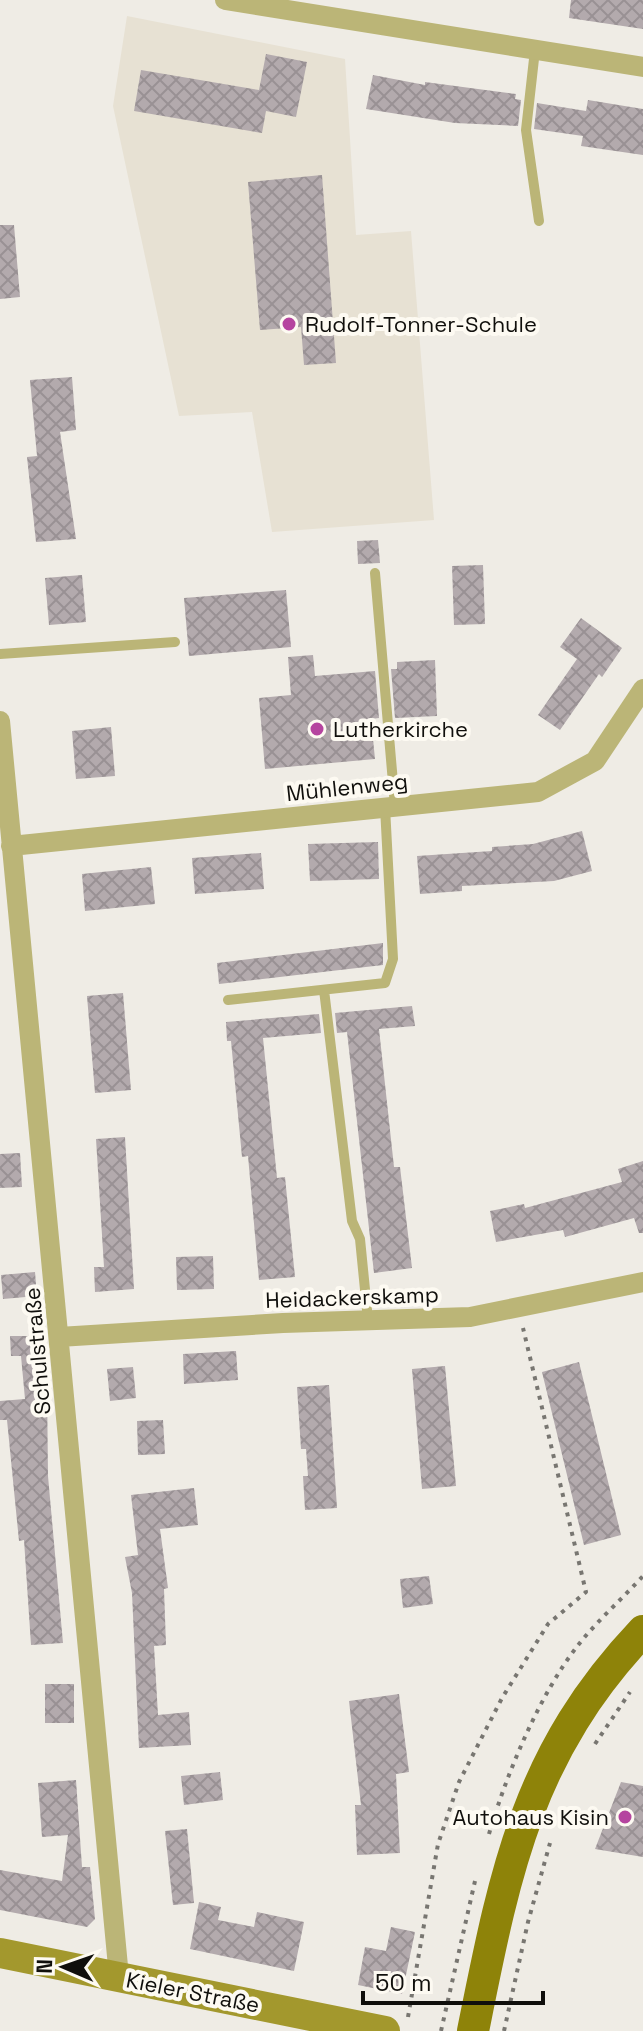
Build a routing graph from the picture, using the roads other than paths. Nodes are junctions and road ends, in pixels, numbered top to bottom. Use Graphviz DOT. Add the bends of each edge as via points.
graph roads {
  1 [pos="225,0"];
  2 [pos="535,50"];
  3 [pos="643,67"];
  4 [pos="539,221"];
  5 [pos="375,573"];
  6 [pos="175,642"];
  7 [pos="0,654"];
  8 [pos="643,689"];
  9 [pos="0,721"];
  10 [pos="390,807"];
  11 [pos="11,846"];
  12 [pos="324,990"];
  13 [pos="228,1000"];
  14 [pos="643,1282"];
  15 [pos="368,1320"];
  16 [pos="59,1337"];
  17 [pos="643,1631"];
  18 [pos="0,1953"];
  19 [pos="119,1977"];
  20 [pos="338,2026"];
  21 [pos="385,2031"];
  22 [pos="473,2031"];
  1 -- 2 [label="street"];
  2 -- 3 [label="street"];
  2 -- 4 [label="lane" via="526,130"];
  5 -- 10 [label="lane"];
  6 -- 7 [label="lane"];
  8 -- 10 [label="street, Mühlenweg" via="595,761 538,792"];
  9 -- 11 [label="street, Schulstraße"];
  10 -- 11 [label="street, Mühlenweg"];
  10 -- 12 [label="lane" via="390,976 385,983"];
  11 -- 16 [label="street, Schulstraße"];
  12 -- 13 [label="lane"];
  12 -- 15 [label="lane"];
  14 -- 15 [label="street, Heidackerskamp" via="470,1317"];
  15 -- 16 [label="street, Heidackerskamp"];
  16 -- 19 [label="street, Schulstraße"];
  17 -- 22 [label="main road" via="542,1738"];
  18 -- 19 [label="main road, Kieler Straße"];
  19 -- 20 [label="main road, Kieler Straße"];
  20 -- 21 [label="main road, Kieler Straße"];
}
